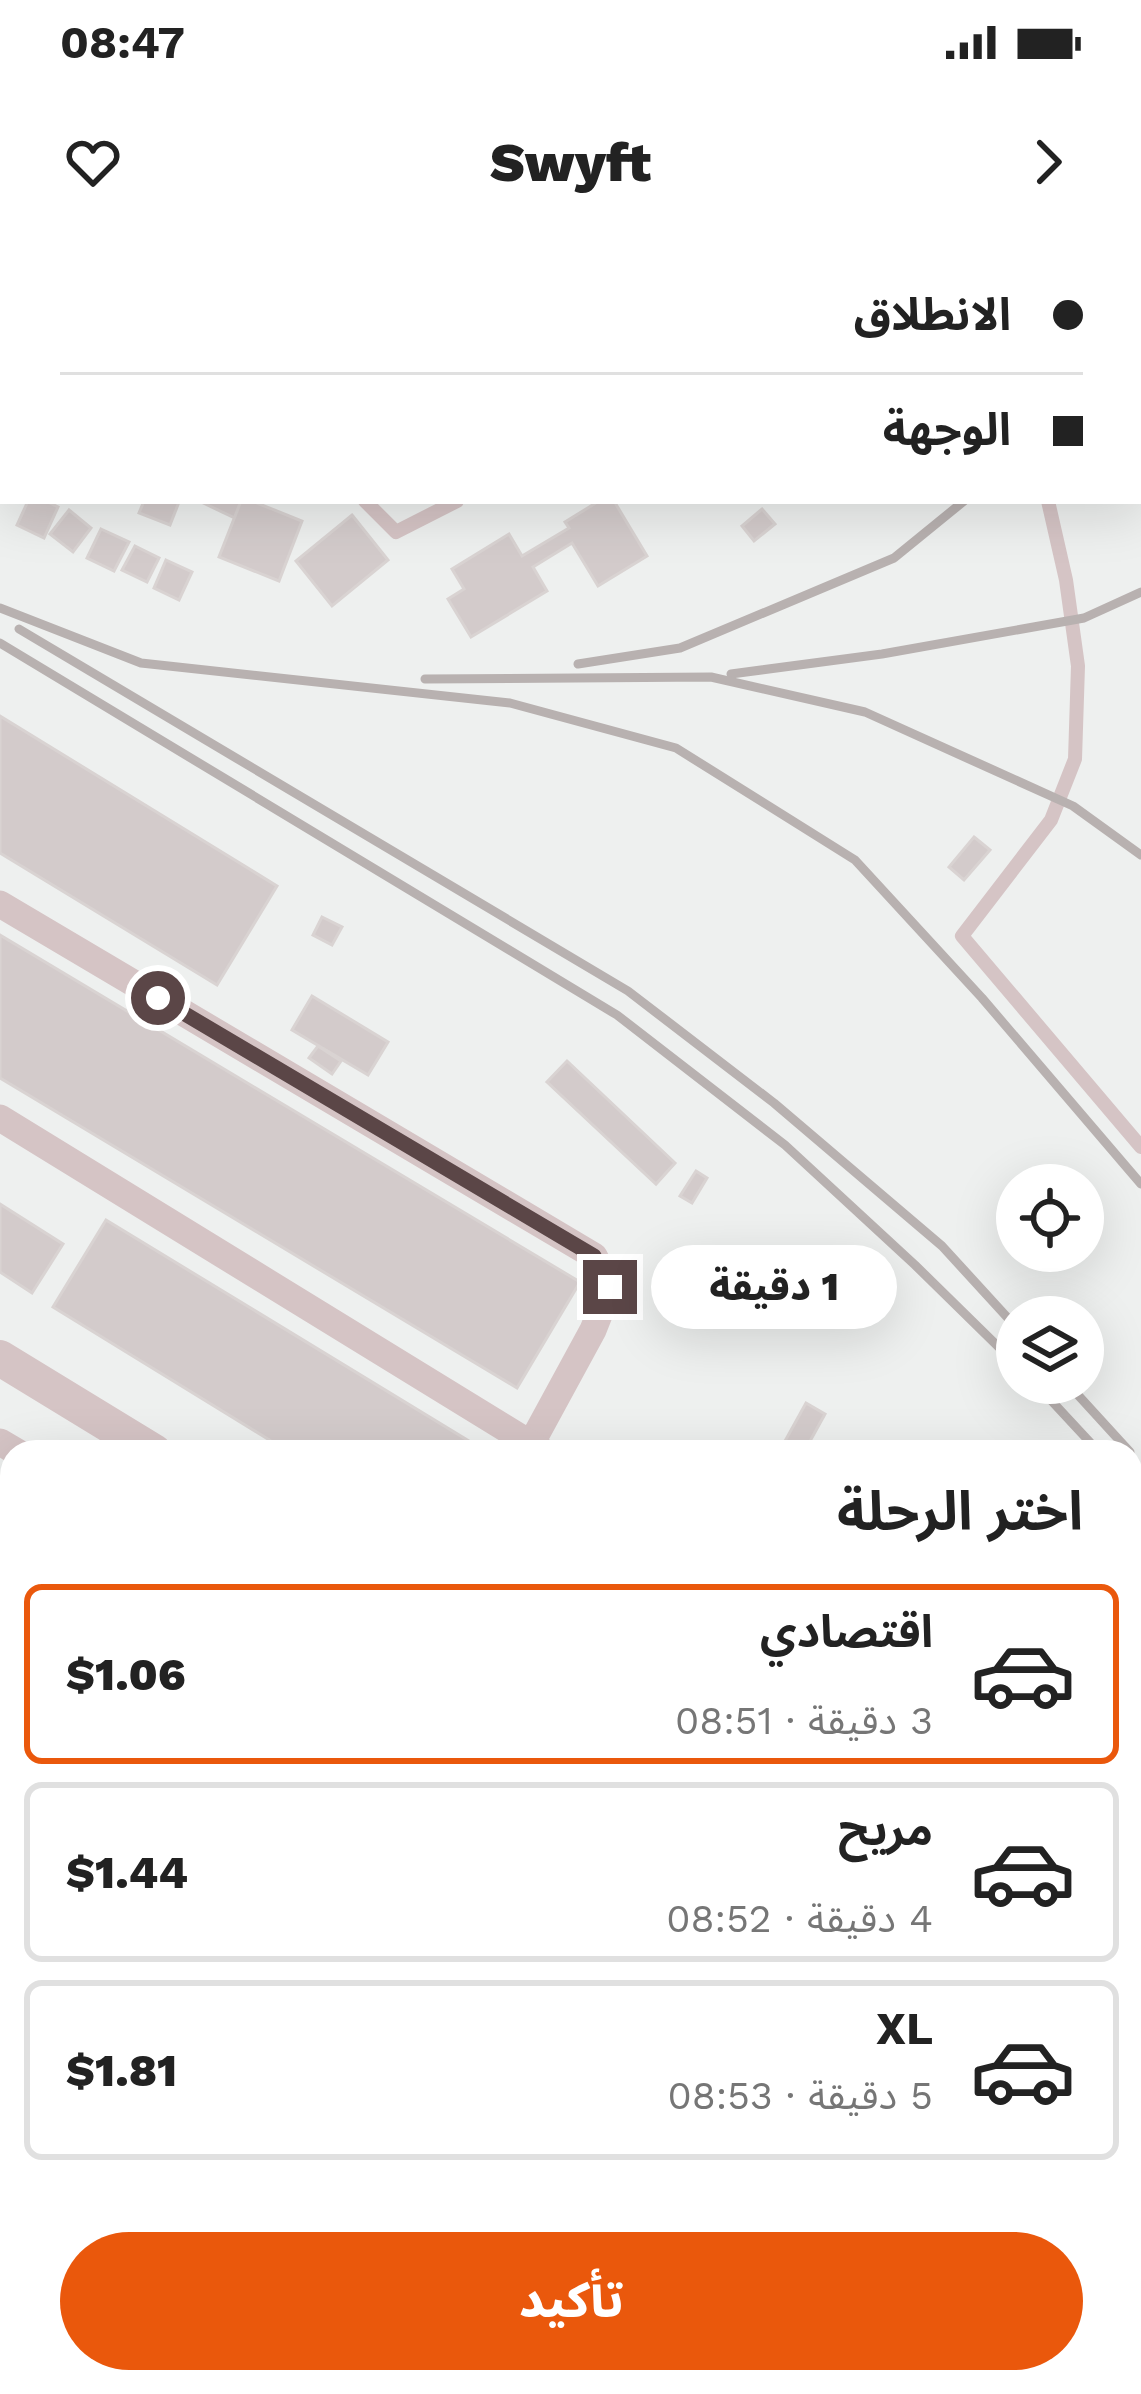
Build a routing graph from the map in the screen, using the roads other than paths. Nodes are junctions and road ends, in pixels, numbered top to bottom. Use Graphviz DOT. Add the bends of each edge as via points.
graph roads {
  1 [pos="368,504"];
  2 [pos="451,504"];
  3 [pos="1049,504"];
  4 [pos="0,904"];
  5 [pos="0,1118"];
  6 [pos="1141,1147"];
  7 [pos="0,1358"];
  8 [pos="134,1440"];
  9 [pos="524,1440"];
  10 [pos="541,1440"];
  1 -- 2 [label="lane" via="396,532"];
  3 -- 6 [label="lane" via="1078,666 1075,759 1051,820 962,936"];
  4 -- 10 [label="street" via="594,1256 610,1287"];
  5 -- 9 [label="street"];
  7 -- 8 [label="street"];
}
